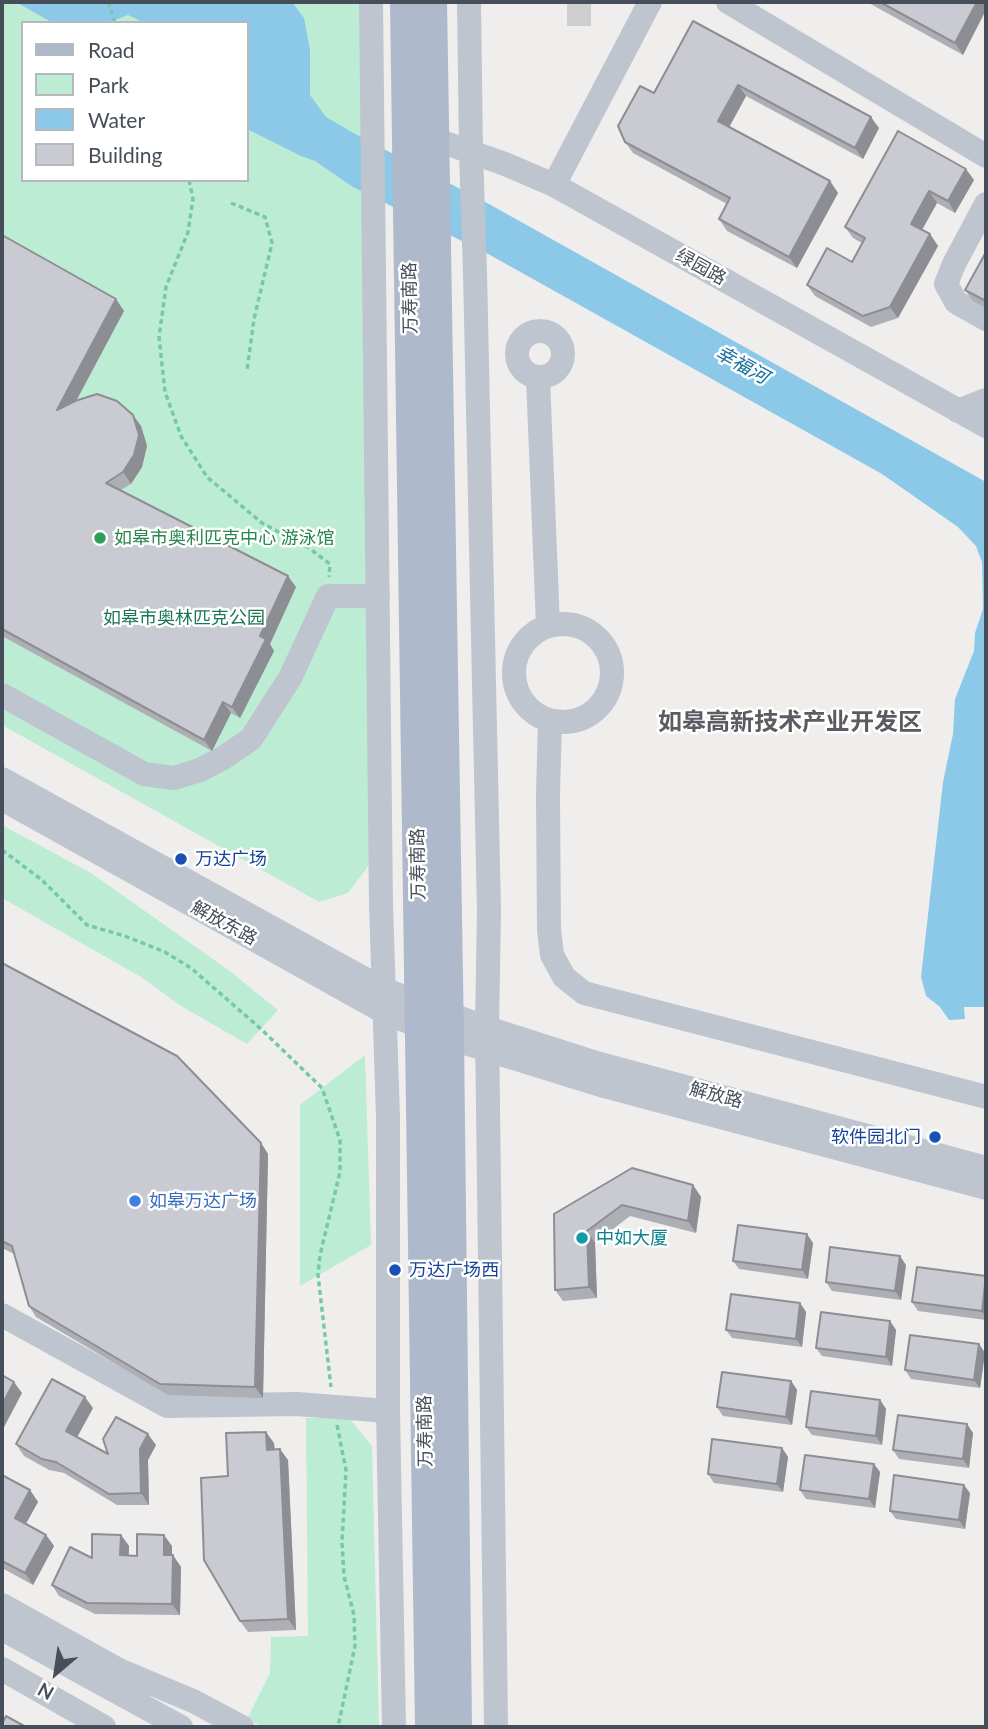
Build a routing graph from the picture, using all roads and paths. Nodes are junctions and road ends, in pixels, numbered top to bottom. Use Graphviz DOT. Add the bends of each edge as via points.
graph roads {
  1 [pos="108,2"];
  2 [pos="372,2"];
  3 [pos="405,2"];
  4 [pos="432,2"];
  5 [pos="469,2"];
  6 [pos="650,2"];
  7 [pos="728,2"];
  8 [pos="114,21"];
  9 [pos="407,128"];
  10 [pos="434,140"];
  11 [pos="471,152"];
  12 [pos="986,156"];
  13 [pos="189,182"];
  14 [pos="554,185"];
  15 [pos="231,203"];
  16 [pos="986,204"];
  17 [pos="986,319"];
  18 [pos="247,370"];
  19 [pos="538,377"];
  20 [pos="986,400"];
  21 [pos="958,411"];
  22 [pos="986,426"];
  23 [pos="328,596"];
  24 [pos="377,596"];
  25 [pos="548,626"];
  26 [pos="483,674"];
  27 [pos="514,674"];
  28 [pos="2,695"];
  29 [pos="550,721"];
  30 [pos="2,779"];
  31 [pos="2,799"];
  32 [pos="2,850"];
  33 [pos="384,1001"];
  34 [pos="419,1014"];
  35 [pos="449,1025"];
  36 [pos="488,1040"];
  37 [pos="986,1097"];
  38 [pos="986,1168"];
  39 [pos="986,1188"];
  40 [pos="2,1315"];
  41 [pos="333,1405"];
  42 [pos="388,1411"];
  43 [pos="2,1605"];
  44 [pos="2,1629"];
  45 [pos="2,1647"];
  46 [pos="2,1669"];
  47 [pos="104,1727"];
  48 [pos="146,1727"];
  49 [pos="181,1727"];
  50 [pos="242,1727"];
  51 [pos="338,1727"];
  52 [pos="394,1727"];
  53 [pos="430,1727"];
  54 [pos="457,1727"];
  55 [pos="496,1727"];
  1 -- 8 [label="path"];
  2 -- 24 [label="street"];
  3 -- 9 [label="main road, 万寿南路"];
  4 -- 10 [label="main road, 万寿南路"];
  5 -- 11 [label="street"];
  6 -- 14 [label="street"];
  7 -- 12 [label="street"];
  9 -- 10 [label="street, 绿园路"];
  9 -- 34 [label="main road, 万寿南路"];
  10 -- 11 [label="street, 绿园路"];
  10 -- 35 [label="main road, 万寿南路"];
  11 -- 14 [label="street, 绿园路"];
  11 -- 26 [label="street"];
  13 -- 23 [label="path" via="193,199 188,232 166,287 159,337 165,392 181,436 207,477 262,523 330,564"];
  14 -- 21 [label="street, 绿园路"];
  15 -- 18 [label="path" via="265,217 272,243"];
  16 -- 17 [label="street" via="946,284 956,302"];
  19 -- 25 [label="street"];
  20 -- 21 [label="street"];
  21 -- 22 [label="street, 绿园路"];
  23 -- 24 [label="street"];
  23 -- 28 [label="street" via="290,678 251,739 212,764 174,778 144,774"];
  24 -- 33 [label="street"];
  25 -- 27 [label="street" via="523,645"];
  25 -- 29 [label="street" via="565,624 588,631 606,649 612,664 610,689 597,710 583,719"];
  26 -- 27 [label="street"];
  26 -- 36 [label="street"];
  27 -- 29 [label="street" via="524,704"];
  29 -- 37 [label="street" via="549,930 552,955 564,977 584,993"];
  30 -- 33 [label="street, 解放东路"];
  31 -- 33 [label="street, 解放东路"];
  32 -- 41 [label="path" via="43,880 87,925 165,952 191,968 322,1088 340,1140 340,1172 318,1275"];
  33 -- 34 [label="street, 解放东路"];
  33 -- 42 [label="street"];
  34 -- 35 [label="street, 解放东路"];
  34 -- 53 [label="main road, 万寿南路"];
  35 -- 36 [label="street, 解放路"];
  35 -- 54 [label="main road, 万寿南路"];
  36 -- 38 [label="street, 解放路" via="593,1062"];
  36 -- 39 [label="street, 解放路" via="604,1086"];
  36 -- 55 [label="street"];
  40 -- 41 [label="street" via="167,1406"];
  41 -- 42 [label="street"];
  41 -- 51 [label="path" via="346,1470 342,1542 355,1646"];
  42 -- 52 [label="street"];
  43 -- 50 [label="street" via="119,1670"];
  44 -- 49 [label="street"];
  45 -- 48 [label="street"];
  46 -- 47 [label="street"];
}
